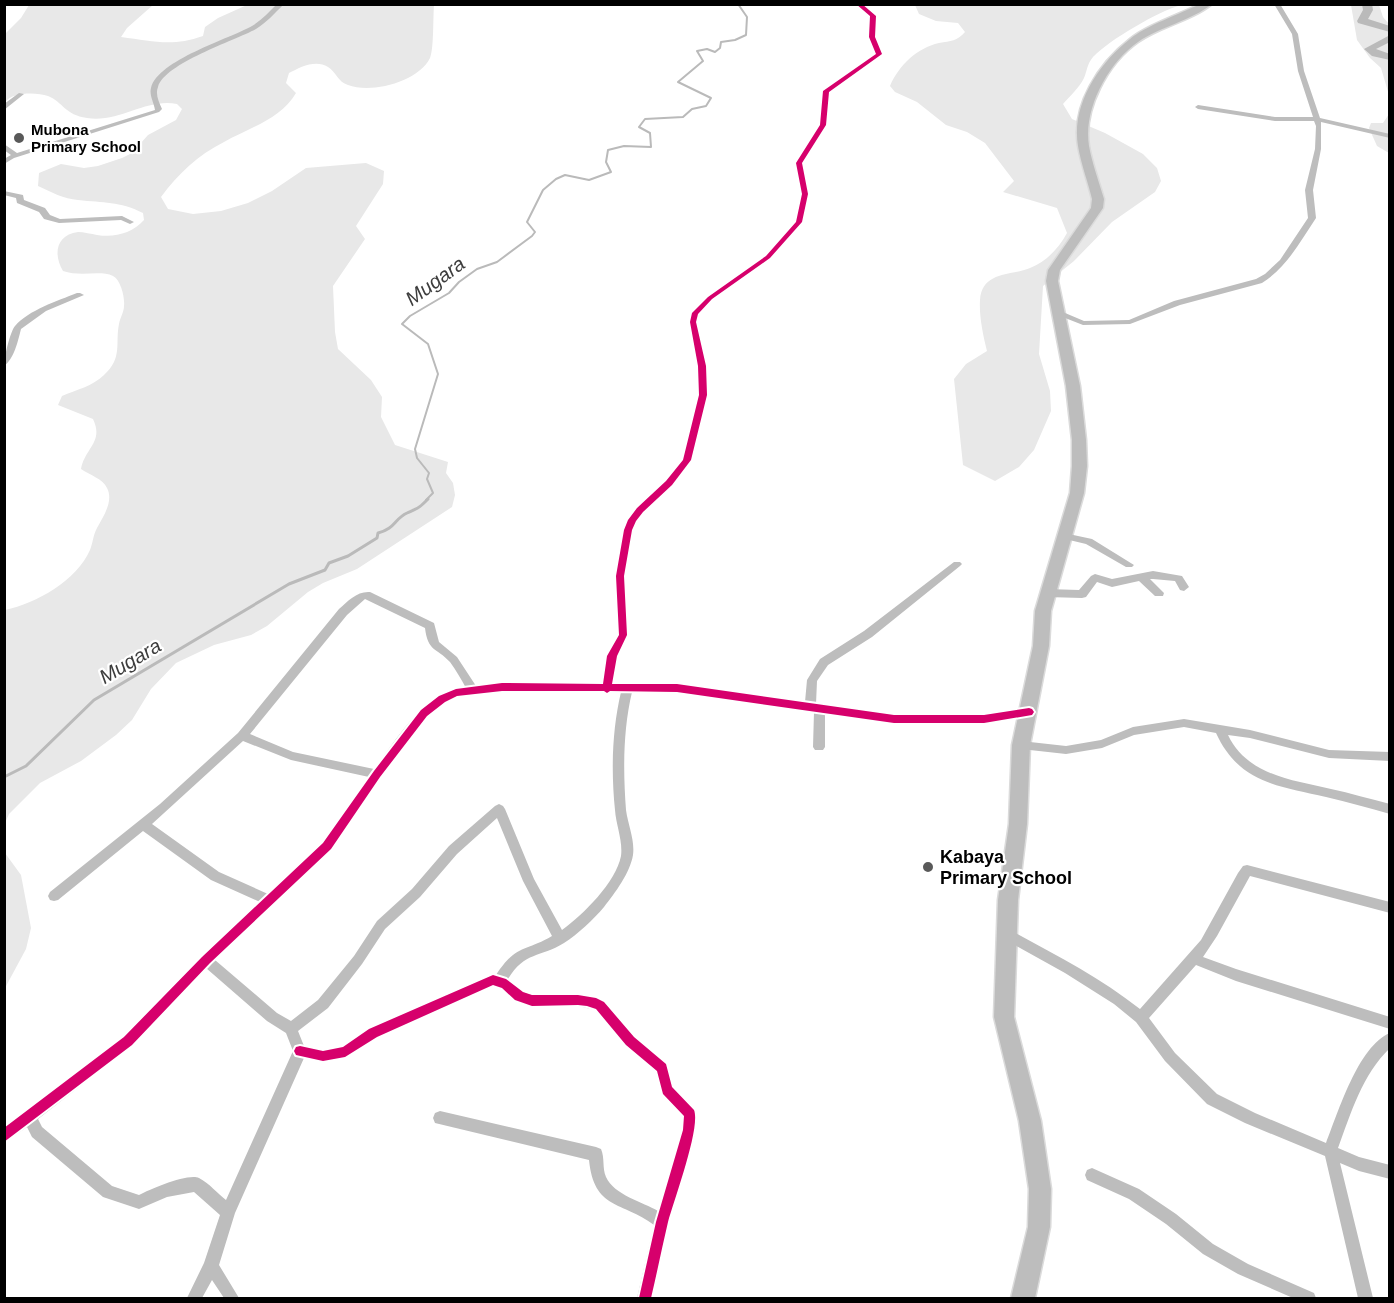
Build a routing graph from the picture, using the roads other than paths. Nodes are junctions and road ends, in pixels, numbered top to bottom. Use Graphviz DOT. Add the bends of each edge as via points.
graph roads {
  1 [pos="281,4"];
  2 [pos="858,4"];
  3 [pos="1208,4"];
  4 [pos="1277,4"];
  5 [pos="21,94"];
  6 [pos="1198,107"];
  7 [pos="4,108"];
  8 [pos="1316,119"];
  9 [pos="1389,136"];
  10 [pos="4,146"];
  11 [pos="16,156"];
  12 [pos="4,162"];
  13 [pos="4,193"];
  14 [pos="130,222"];
  15 [pos="80,295"];
  16 [pos="1058,312"];
  17 [pos="4,364"];
  18 [pos="1064,536"];
  19 [pos="957,564"];
  20 [pos="1129,565"];
  21 [pos="1143,579"];
  22 [pos="1184,587"];
  23 [pos="1047,593"];
  24 [pos="1159,593"];
  25 [pos="627,688"];
  26 [pos="472,689"];
  27 [pos="607,689"];
  28 [pos="815,709"];
  29 [pos="1029,712"];
  30 [pos="1219,728"];
  31 [pos="242,736"];
  32 [pos="1021,745"];
  33 [pos="819,747"];
  34 [pos="1389,758"];
  35 [pos="377,774"];
  36 [pos="1389,809"];
  37 [pos="143,824"];
  38 [pos="54,896"];
  39 [pos="269,900"];
  40 [pos="1389,908"];
  41 [pos="1008,935"];
  42 [pos="560,939"];
  43 [pos="1194,959"];
  44 [pos="206,960"];
  45 [pos="500,980"];
  46 [pos="1141,1018"];
  47 [pos="1389,1023"];
  48 [pos="291,1029"];
  49 [pos="1389,1039"];
  50 [pos="300,1051"];
  51 [pos="30,1118"];
  52 [pos="440,1118"];
  53 [pos="4,1136"];
  54 [pos="1330,1150"];
  55 [pos="1389,1172"];
  56 [pos="1092,1176"];
  57 [pos="228,1212"];
  58 [pos="662,1222"];
  59 [pos="211,1266"];
  60 [pos="194,1299"];
  61 [pos="232,1299"];
  62 [pos="645,1299"];
  63 [pos="1023,1299"];
  64 [pos="1309,1299"];
  65 [pos="1366,1299"];
  1 -- 11 [label="street" via="255,26 162,75 155,85 158,111"];
  2 -- 27 [label="street" via="873,16 872,37 879,54 826,91 823,124 799,163 805,194 799,222 781,245 695,313 703,395 687,460 640,510 628,530 620,576 623,635 612,656"];
  3 -- 16 [label="main road" via="1134,40 1107,68 1090,96 1085,108 1083,144 1097,208 1054,270 1052,281"];
  4 -- 8 [label="street" via="1295,34 1301,71"];
  5 -- 7 [label="street"];
  6 -- 8 [label="street" via="1275,119"];
  8 -- 9 [label="street"];
  8 -- 16 [label="street" via="1319,129 1309,190 1312,218 1267,277 1159,308 1130,322 1083,323"];
  10 -- 11 [label="street"];
  11 -- 12 [label="street"];
  13 -- 14 [label="street" via="20,197 20,201 58,222 122,218"];
  15 -- 17 [label="street" via="43,309 17,328"];
  16 -- 18 [label="main road" via="1071,376 1080,462 1077,493"];
  18 -- 20 [label="street" via="1089,541"];
  18 -- 23 [label="main road"];
  19 -- 28 [label="street" via="868,634 824,662 812,680"];
  21 -- 22 [label="street" via="1154,575 1178,578"];
  21 -- 23 [label="street" via="1135,577 1112,583 1095,578 1083,594"];
  21 -- 24 [label="street"];
  23 -- 29 [label="main road"];
  25 -- 27 [label="street"];
  25 -- 28 [label="street" via="733,694"];
  25 -- 42 [label="street" via="620,743 621,816 628,848 624,864 591,914"];
  26 -- 27 [label="street"];
  26 -- 31 [label="street" via="450,657 432,642 430,626 363,596 343,612"];
  26 -- 35 [label="street" via="442,699 424,713"];
  28 -- 29 [label="street" via="894,719 953,720"];
  28 -- 33 [label="street"];
  29 -- 32 [label="main road"];
  30 -- 32 [label="street" via="1184,723 1159,726 1133,731 1102,744 1066,750"];
  30 -- 34 [label="street" via="1329,754"];
  30 -- 36 [label="street" via="1233,754 1262,775"];
  31 -- 35 [label="street" via="306,761"];
  31 -- 37 [label="street"];
  32 -- 41 [label="main road"];
  35 -- 39 [label="street" via="327,846"];
  37 -- 38 [label="street"];
  37 -- 39 [label="street" via="215,876"];
  39 -- 44 [label="street"];
  40 -- 43 [label="street" via="1247,870"];
  41 -- 46 [label="street" via="1070,969"];
  41 -- 63 [label="main road" via="1004,1017 1030,1121 1040,1189 1039,1227"];
  42 -- 45 [label="street" via="522,952"];
  42 -- 48 [label="street" via="529,881 499,809 495,810 381,925 322,1004"];
  43 -- 46 [label="street"];
  43 -- 47 [label="street"];
  44 -- 48 [label="street"];
  44 -- 51 [label="street" via="128,1041"];
  45 -- 50 [label="street" via="414,1013 345,1052 323,1056"];
  45 -- 58 [label="street" via="521,998 598,1004 642,1053 662,1068 667,1090 690,1113 689,1131"];
  46 -- 54 [label="street" via="1170,1057 1212,1099"];
  48 -- 50 [label="street"];
  49 -- 54 [label="street" via="1372,1056 1354,1088"];
  50 -- 57 [label="street"];
  51 -- 53 [label="street"];
  51 -- 57 [label="street" via="37,1132 108,1192 139,1202 166,1190 196,1184"];
  52 -- 58 [label="street" via="596,1154 600,1181 607,1190"];
  54 -- 55 [label="street"];
  54 -- 65 [label="street"];
  56 -- 64 [label="street" via="1134,1194 1208,1249 1243,1269"];
  57 -- 59 [label="street"];
  58 -- 62 [label="street"];
  59 -- 60 [label="street"];
  59 -- 61 [label="street"];
}
